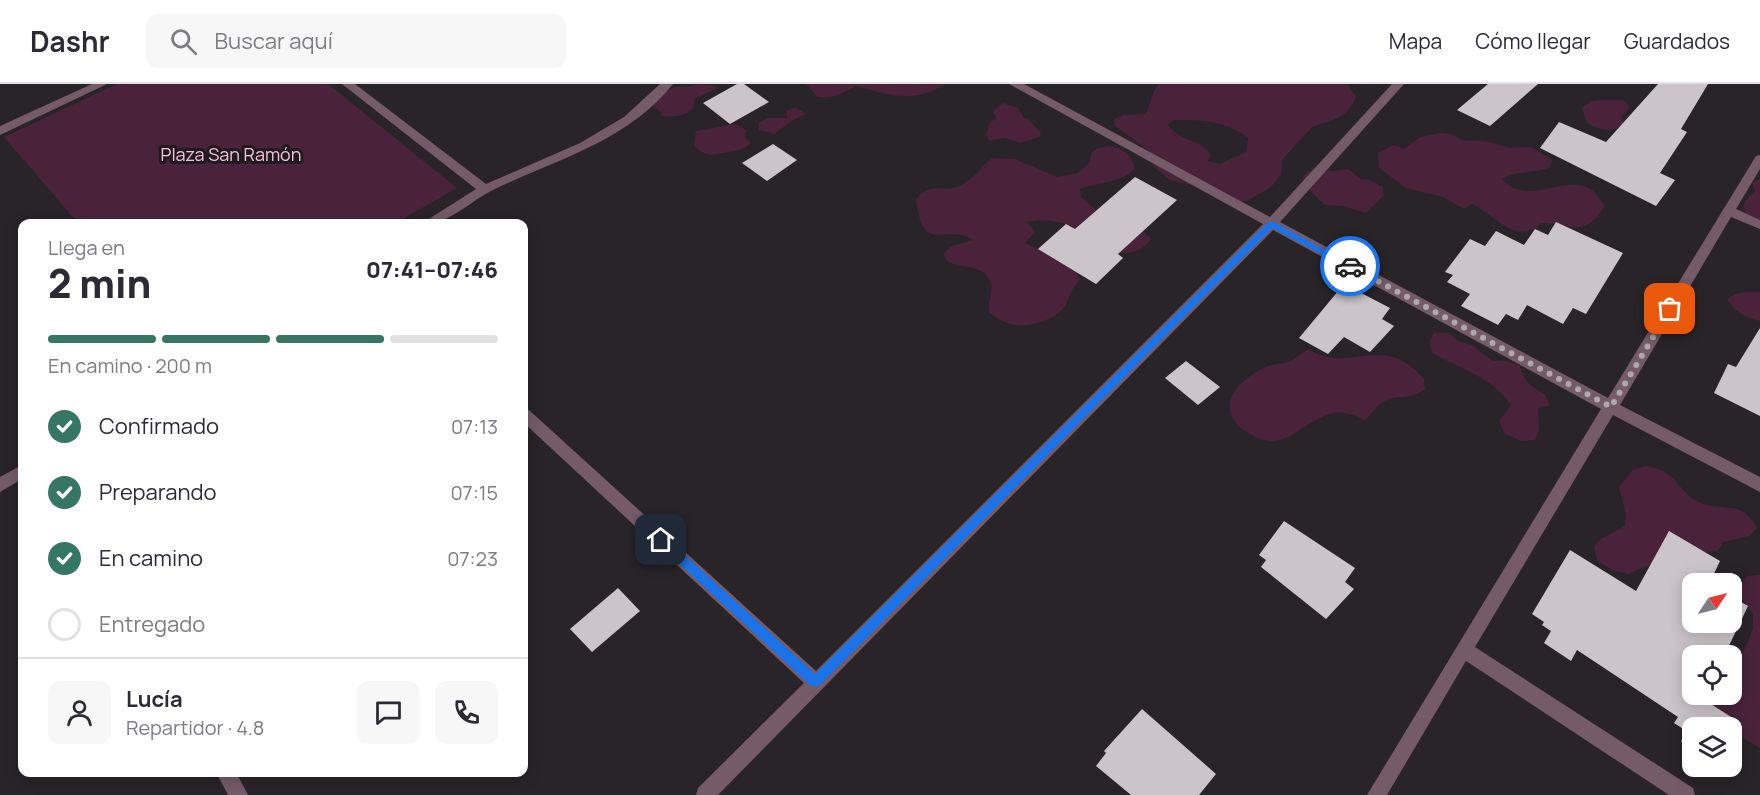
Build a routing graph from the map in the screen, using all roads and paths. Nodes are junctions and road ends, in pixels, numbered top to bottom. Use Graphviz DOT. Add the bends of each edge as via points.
graph roads {
  1 [pos="101,84"];
  2 [pos="348,84"];
  3 [pos="667,84"];
  4 [pos="1015,84"];
  5 [pos="1398,84"];
  6 [pos="0,131"];
  7 [pos="1760,159"];
  8 [pos="485,189"];
  9 [pos="1729,211"];
  10 [pos="436,219"];
  11 [pos="1271,224"];
  12 [pos="1760,225"];
  13 [pos="1611,407"];
  14 [pos="528,418"];
  15 [pos="18,474"];
  16 [pos="0,485"];
  17 [pos="1760,485"];
  18 [pos="1464,650"];
  19 [pos="815,682"];
  20 [pos="228,777"];
  21 [pos="239,795"];
  22 [pos="705,795"];
  23 [pos="1376,795"];
  24 [pos="1686,795"];
  1 -- 6 [label="street"];
  2 -- 8 [label="street"];
  3 -- 8 [label="street" via="610,131"];
  4 -- 11 [label="street"];
  5 -- 11 [label="street"];
  7 -- 9 [label="street"];
  8 -- 10 [label="street"];
  9 -- 12 [label="street"];
  9 -- 13 [label="street"];
  11 -- 13 [label="street"];
  11 -- 19 [label="street"];
  13 -- 17 [label="street"];
  13 -- 18 [label="street"];
  14 -- 19 [label="street"];
  15 -- 16 [label="street"];
  18 -- 23 [label="street"];
  18 -- 24 [label="street"];
  19 -- 22 [label="street"];
  20 -- 21 [label="street"];
}
